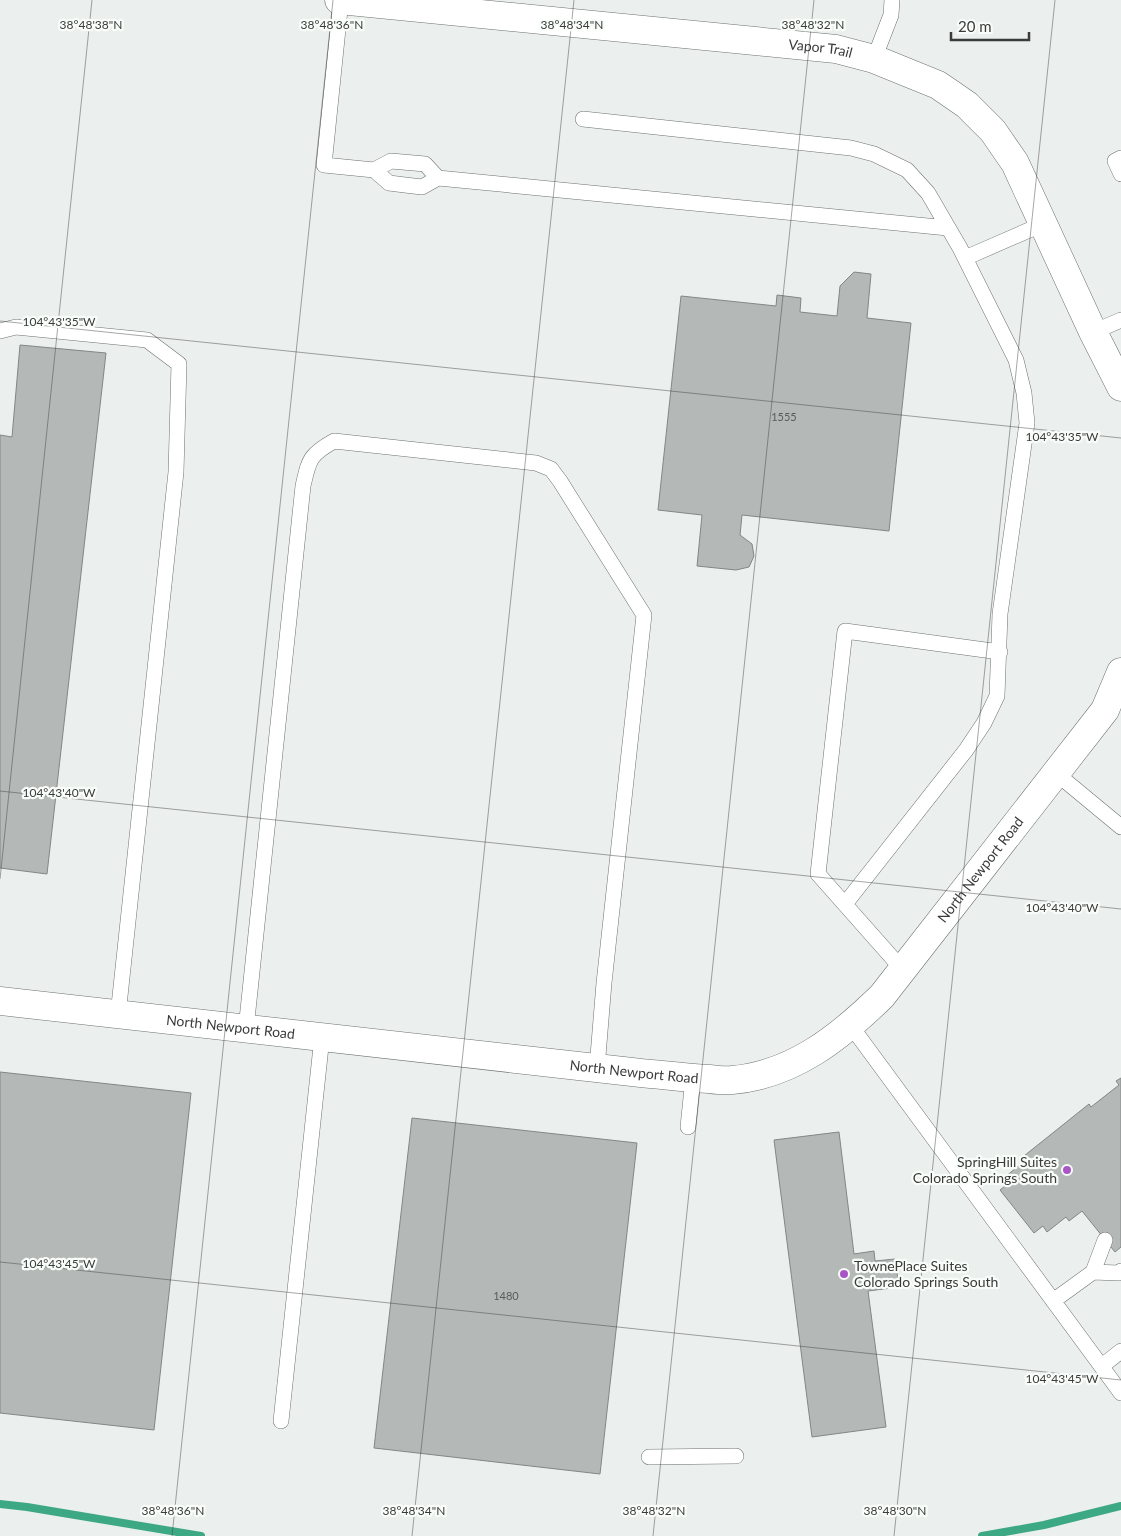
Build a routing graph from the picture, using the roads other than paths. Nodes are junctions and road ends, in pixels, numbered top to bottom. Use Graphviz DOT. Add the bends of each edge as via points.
graph roads {
  1 [pos="340,0"];
  2 [pos="892,0"];
  3 [pos="874,59"];
  4 [pos="583,120"];
  5 [pos="1121,158"];
  6 [pos="374,170"];
  7 [pos="1121,174"];
  8 [pos="438,178"];
  9 [pos="1043,224"];
  10 [pos="948,228"];
  11 [pos="965,258"];
  12 [pos="1121,320"];
  13 [pos="0,331"];
  14 [pos="1093,332"];
  15 [pos="1121,387"];
  16 [pos="1000,652"];
  17 [pos="1121,672"];
  18 [pos="1113,704"];
  19 [pos="1057,774"];
  20 [pos="1121,827"];
  21 [pos="845,904"];
  22 [pos="903,970"];
  23 [pos="0,1001"];
  24 [pos="118,1014"];
  25 [pos="851,1026"];
  26 [pos="246,1029"];
  27 [pos="322,1037"];
  28 [pos="597,1068"];
  29 [pos="693,1078"];
  30 [pos="688,1127"];
  31 [pos="1105,1240"];
  32 [pos="1121,1271"];
  33 [pos="1093,1272"];
  34 [pos="1053,1301"];
  35 [pos="1121,1351"];
  36 [pos="1102,1366"];
  37 [pos="1121,1393"];
  38 [pos="281,1421"];
  39 [pos="736,1456"];
  40 [pos="649,1457"];
  1 -- 3 [label="street, Vapor Trail" via="836,49"];
  1 -- 6 [label="lane" via="324,165"];
  2 -- 3 [label="lane" via="891,15"];
  3 -- 9 [label="street, Vapor Trail" via="938,85 993,131 1015,163"];
  4 -- 10 [label="lane" via="851,148 874,154 907,170 928,193"];
  5 -- 7 [label="lane" via="1115,160"];
  6 -- 8 [label="lane" via="389,183 422,187"];
  6 -- 8 [label="lane" via="392,161 425,164"];
  8 -- 10 [label="lane"];
  9 -- 11 [label="lane"];
  9 -- 14 [label="street, Vapor Trail"];
  10 -- 11 [label="lane"];
  11 -- 16 [label="lane" via="1016,360 1027,423 1000,614"];
  12 -- 14 [label="lane"];
  13 -- 24 [label="lane" via="16,327 147,340 179,364 176,472"];
  14 -- 15 [label="street, Vapor Trail"];
  16 -- 21 [label="lane" via="997,696 984,723"];
  16 -- 21 [label="lane" via="845,631 818,874"];
  17 -- 18 [label="street, North Newport Road"];
  18 -- 19 [label="street, North Newport Road"];
  19 -- 20 [label="lane"];
  19 -- 22 [label="street, North Newport Road"];
  21 -- 22 [label="lane"];
  22 -- 25 [label="street, North Newport Road"];
  23 -- 24 [label="street, North Newport Road"];
  24 -- 26 [label="street, North Newport Road"];
  25 -- 29 [label="street, North Newport Road" via="789,1066 732,1080"];
  25 -- 34 [label="lane"];
  26 -- 27 [label="street, North Newport Road"];
  26 -- 28 [label="lane" via="308,463 318,450 334,441 536,463 551,469 560,481 644,615"];
  27 -- 28 [label="street, North Newport Road"];
  27 -- 38 [label="lane"];
  28 -- 29 [label="street, North Newport Road"];
  29 -- 30 [label="lane"];
  31 -- 33 [label="lane"];
  32 -- 33 [label="lane"];
  33 -- 34 [label="lane"];
  34 -- 36 [label="lane"];
  35 -- 36 [label="lane"];
  36 -- 37 [label="lane"];
  39 -- 40 [label="lane"];
}
